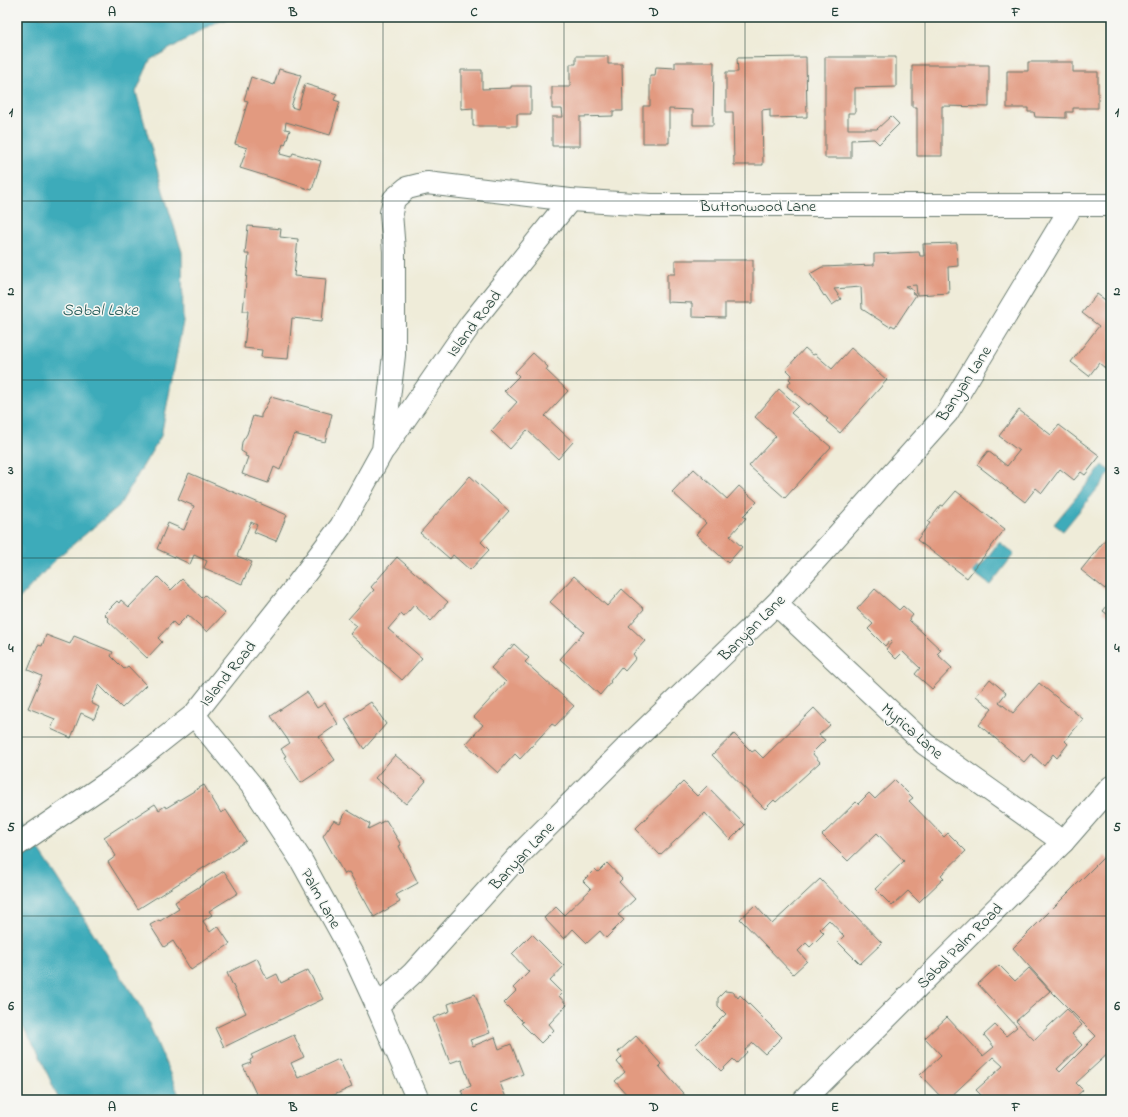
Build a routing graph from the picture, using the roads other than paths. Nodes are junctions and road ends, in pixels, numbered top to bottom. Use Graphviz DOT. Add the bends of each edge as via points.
graph roads {
  1 [pos="407,188"];
  2 [pos="570,200"];
  3 [pos="1111,205"];
  4 [pos="1072,206"];
  5 [pos="383,450"];
  6 [pos="776,604"];
  7 [pos="194,715"];
  8 [pos="1111,787"];
  9 [pos="25,840"];
  10 [pos="1063,842"];
  11 [pos="378,1006"];
  12 [pos="418,1100"];
  13 [pos="804,1100"];
  1 -- 2 [label="street, Buttonwood Lane" via="426,183"];
  1 -- 5 [label="street, Island Road" via="394,199 391,213 394,251 394,354"];
  2 -- 4 [label="street, Buttonwood Lane" via="651,205"];
  2 -- 5 [label="street, Island Road" via="470,325"];
  3 -- 4 [label="street, Buttonwood Lane"];
  4 -- 6 [label="street, Banyan Lane" via="947,413"];
  5 -- 7 [label="street, Island Road" via="341,526"];
  6 -- 10 [label="street, Myrica Lane" via="925,744"];
  6 -- 11 [label="street, Banyan Lane" via="524,850 413,973"];
  7 -- 9 [label="street, Island Road" via="113,779"];
  7 -- 11 [label="street, Palm Lane" via="254,787 301,860 354,956"];
  8 -- 10 [label="street, Sabal Palm Road"];
  10 -- 13 [label="street, Sabal Palm Road"];
  11 -- 12 [label="street, Palm Lane"];
}
